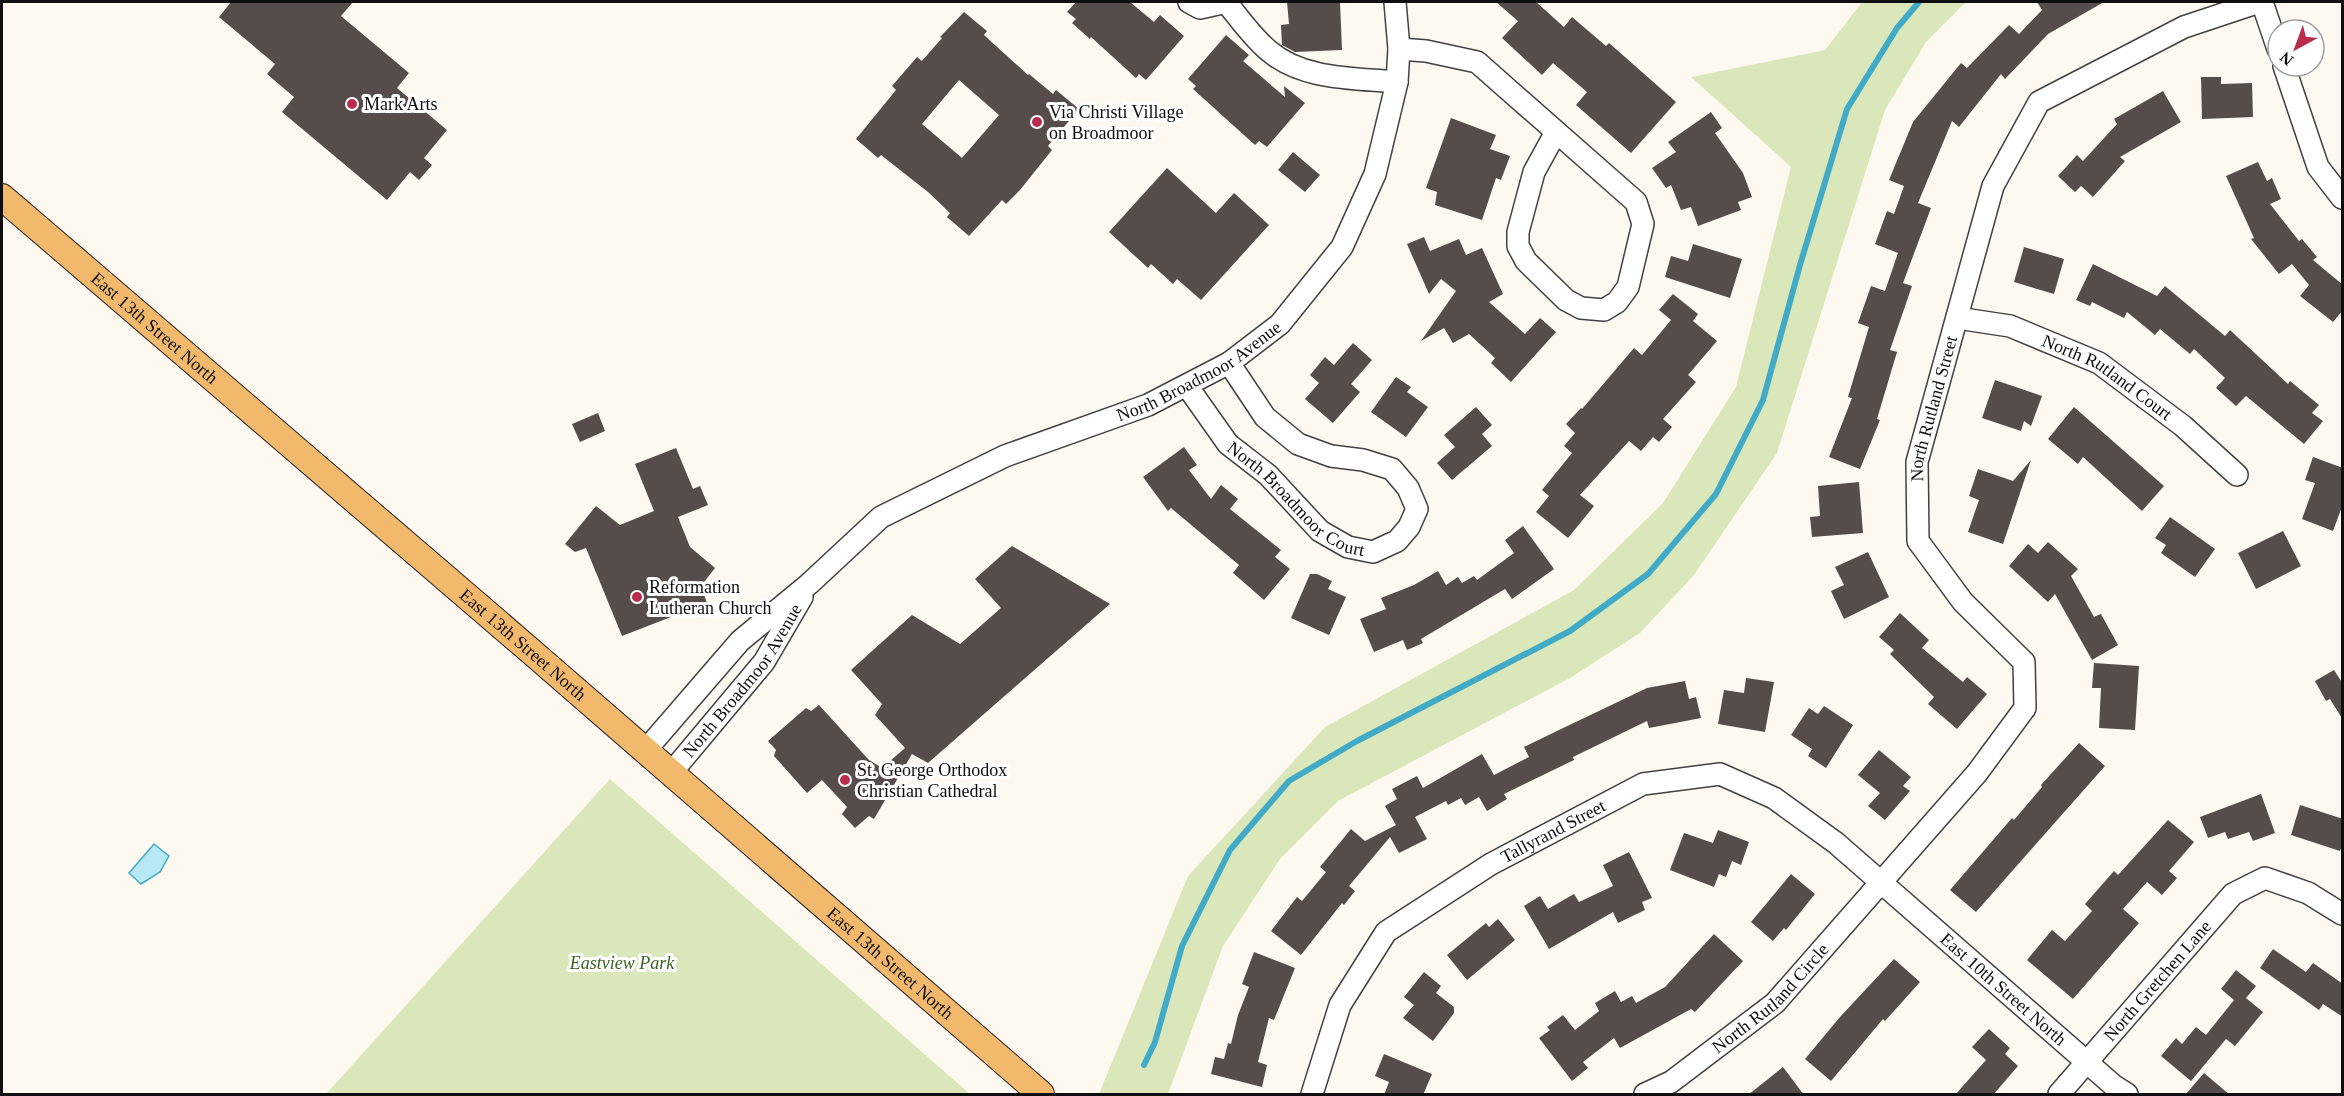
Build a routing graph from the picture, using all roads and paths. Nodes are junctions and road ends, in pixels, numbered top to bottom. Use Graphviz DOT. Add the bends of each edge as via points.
graph roads {
  1 [pos="1189,2"];
  2 [pos="1227,2"];
  3 [pos="1395,2"];
  4 [pos="2261,2"];
  5 [pos="2267,18"];
  6 [pos="1399,49"];
  7 [pos="2288,78"];
  8 [pos="1396,82"];
  9 [pos="1556,132"];
  10 [pos="2,198"];
  11 [pos="2343,198"];
  12 [pos="1957,318"];
  13 [pos="1229,363"];
  14 [pos="1187,386"];
  15 [pos="2236,476"];
  16 [pos="809,584"];
  17 [pos="645,751"];
  18 [pos="671,773"];
  19 [pos="1881,882"];
  20 [pos="2343,914"];
  21 [pos="2087,1062"];
  22 [pos="1041,1095"];
  23 [pos="1312,1095"];
  24 [pos="1645,1095"];
  25 [pos="2059,1095"];
  26 [pos="2127,1095"];
  1 -- 2 [label="street" via="1200,8"];
  2 -- 8 [label="street" via="1256,39 1286,64 1322,75"];
  3 -- 6 [label="street, North Broadmoor Avenue"];
  4 -- 5 [label="street"];
  4 -- 12 [label="street, North Rutland Street" via="2184,27 2039,102 1993,186"];
  6 -- 8 [label="street, North Broadmoor Avenue"];
  6 -- 9 [label="street" via="1477,62"];
  7 -- 11 [label="street" via="2318,167"];
  8 -- 13 [label="street, North Broadmoor Avenue" via="1375,174 1342,247 1280,324"];
  9 -- 9 [label="street" via="1534,172 1518,246 1526,261 1566,300 1581,308 1604,310 1617,302 1628,287 1643,224 1636,202"];
  10 -- 17 [label="main road, East 13th Street North"];
  12 -- 15 [label="street, North Rutland Court" via="2010,326 2099,363 2182,426"];
  12 -- 19 [label="street, North Rutland Street" via="1917,462 1918,541 1962,602 2024,662 2025,708 1977,773"];
  13 -- 14 [label="street, North Broadmoor Avenue"];
  13 -- 14 [label="street, North Broadmoor Court" via="1265,417 1298,444 1331,456 1392,469 1408,488 1417,509 1397,541 1372,552 1348,547 1320,531 1268,476 1228,444"];
  14 -- 16 [label="street, North Broadmoor Avenue" via="1148,405 1005,456 881,517"];
  16 -- 17 [label="street, North Broadmoor Avenue" via="740,641"];
  16 -- 18 [label="street, North Broadmoor Avenue" via="764,662"];
  17 -- 18 [label="main road, East 13th Street North"];
  18 -- 22 [label="main road, East 13th Street North"];
  19 -- 21 [label="street, East 10th Street North"];
  19 -- 23 [label="street, Tallyrand Street" via="1774,798 1720,774 1643,784 1491,864 1386,932 1340,1005"];
  19 -- 24 [label="street, North Rutland Circle" via="1775,1003 1671,1082"];
  20 -- 21 [label="street, North Gretchen Lane" via="2307,893 2265,878 2234,894"];
  21 -- 25 [label="street, North Gretchen Lane"];
  21 -- 26 [label="street, East 10th Street North"];
}
